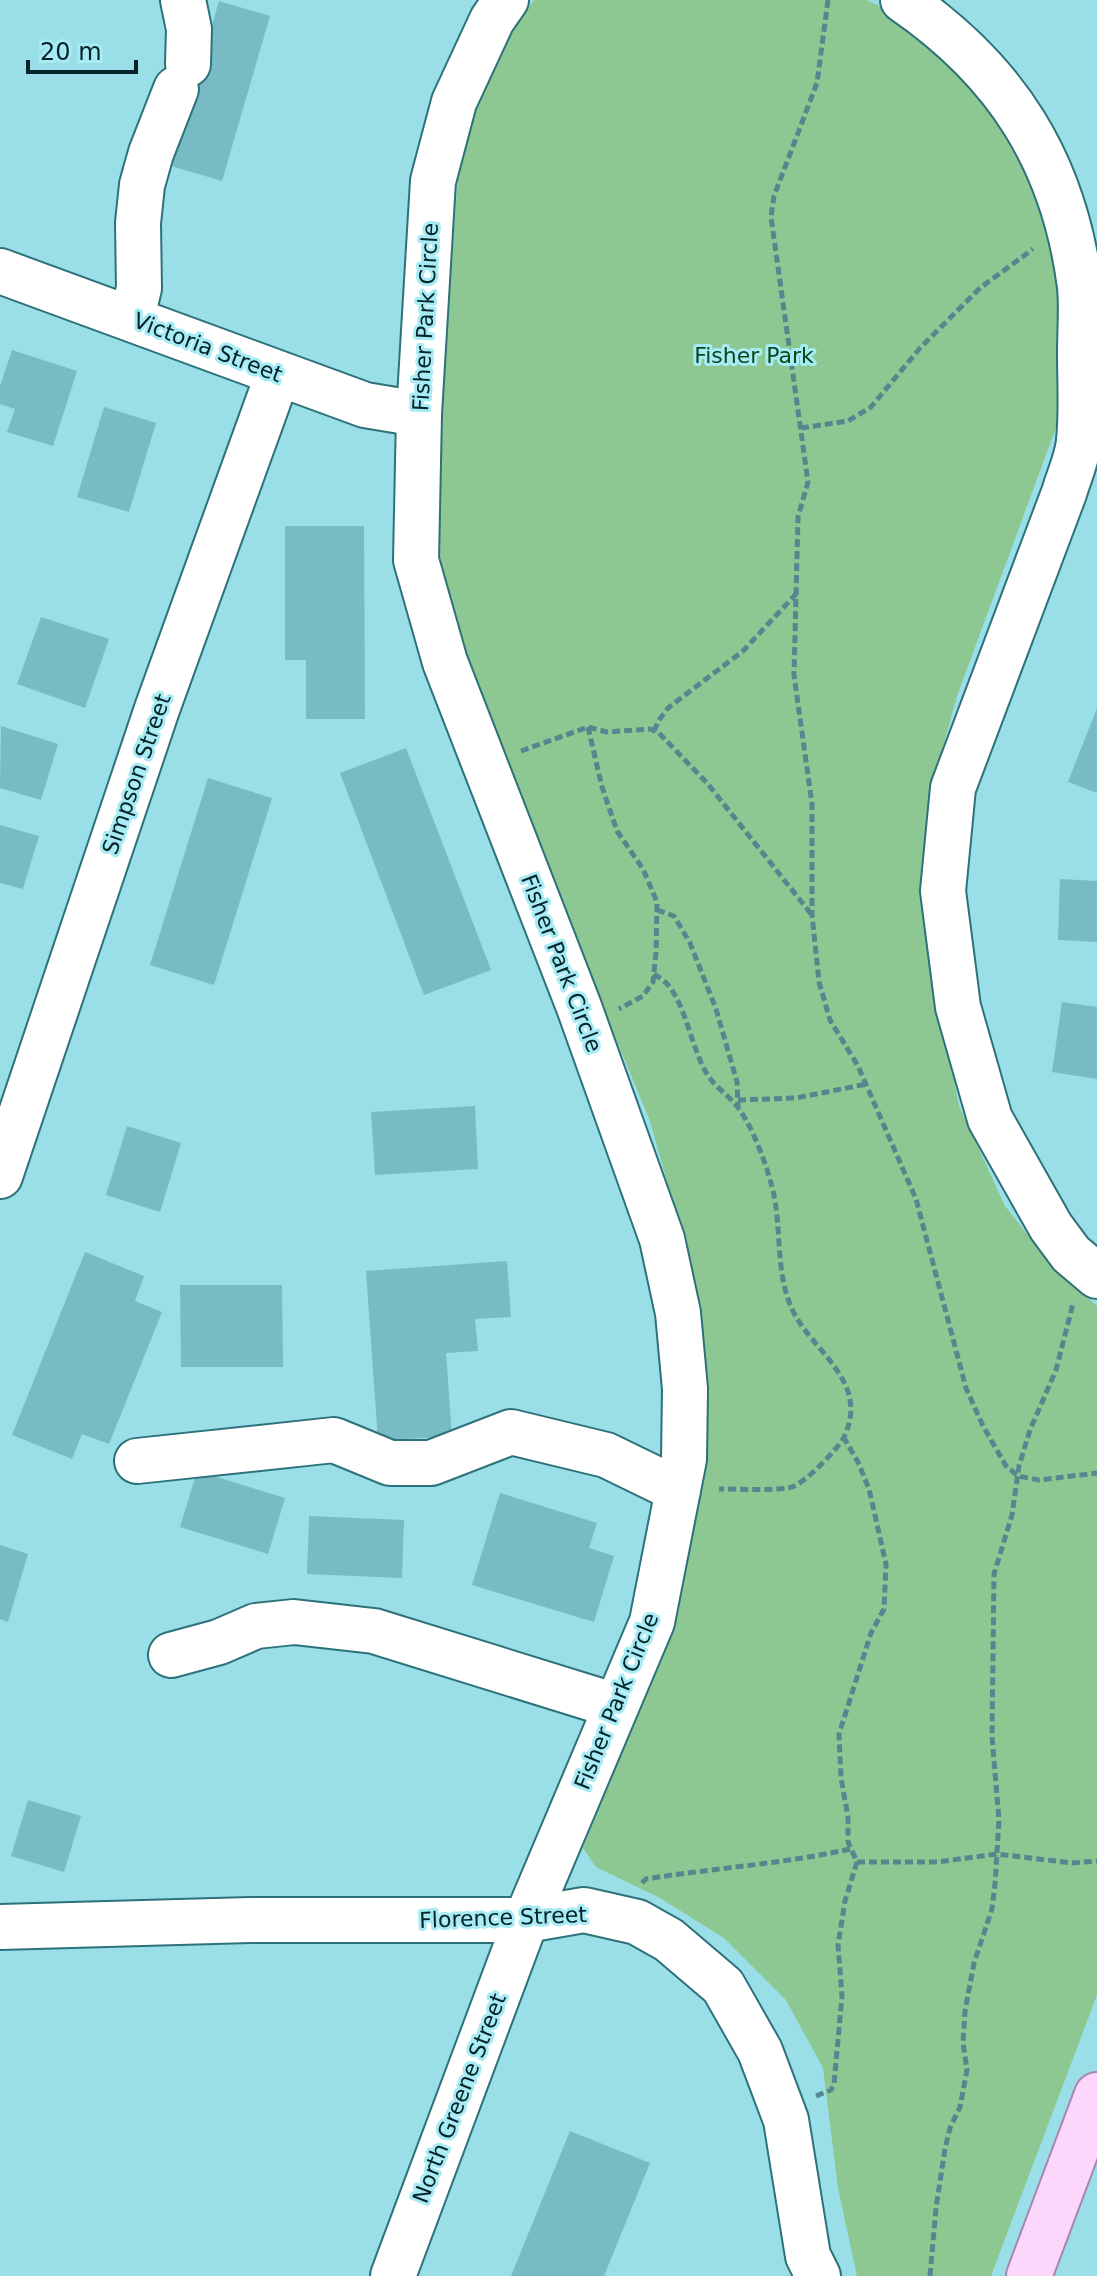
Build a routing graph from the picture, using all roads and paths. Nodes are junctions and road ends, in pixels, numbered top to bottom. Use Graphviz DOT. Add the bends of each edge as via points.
graph roads {
  1 [pos="183,0"];
  2 [pos="506,0"];
  3 [pos="828,0"];
  4 [pos="903,0"];
  5 [pos="1083,222"];
  6 [pos="0,271"];
  7 [pos="132,318"];
  8 [pos="278,374"];
  9 [pos="1097,389"];
  10 [pos="419,414"];
  11 [pos="801,428"];
  12 [pos="1079,442"];
  13 [pos="797,592"];
  14 [pos="588,727"];
  15 [pos="654,731"];
  16 [pos="486,764"];
  17 [pos="657,910"];
  18 [pos="812,915"];
  19 [pos="654,974"];
  20 [pos="586,1026"];
  21 [pos="867,1084"];
  22 [pos="738,1104"];
  23 [pos="5,1148"];
  24 [pos="1088,1287"];
  25 [pos="844,1438"];
  26 [pos="137,1461"];
  27 [pos="1097,1473"];
  28 [pos="1018,1476"];
  29 [pos="678,1490"];
  30 [pos="171,1655"];
  31 [pos="616,1706"];
  32 [pos="850,1849"];
  33 [pos="997,1854"];
  34 [pos="1097,1861"];
  35 [pos="857,1862"];
  36 [pos="646,1879"];
  37 [pos="526,1920"];
  38 [pos="0,1927"];
  39 [pos="837,2064"];
  40 [pos="1097,2095"];
  41 [pos="393,2276"];
  42 [pos="818,2276"];
  43 [pos="930,2276"];
  44 [pos="1029,2276"];
  1 -- 7 [label="street" via="189,29 182,77 142,185 139,288"];
  2 -- 10 [label="street, Fisher Park Circle" via="454,102 433,181"];
  3 -- 11 [label="path" via="817,83 771,217"];
  4 -- 5 [label="street" via="974,58 1014,105"];
  5 -- 11 [label="path" via="1016,259 980,288 871,407 848,421"];
  5 -- 12 [label="street"];
  6 -- 7 [label="street, Victoria Street"];
  7 -- 8 [label="street, Victoria Street"];
  8 -- 10 [label="street, Victoria Street" via="365,405"];
  8 -- 23 [label="street, Simpson Street"];
  9 -- 12 [label="street"];
  10 -- 16 [label="street, Fisher Park Circle" via="416,560 445,662"];
  11 -- 13 [label="path" via="808,482 798,517"];
  12 -- 24 [label="street" via="953,788 943,891 958,1007 990,1119"];
  13 -- 15 [label="path" via="743,651 668,708"];
  13 -- 18 [label="path" via="794,675 812,804"];
  14 -- 15 [label="path"];
  14 -- 16 [label="path"];
  14 -- 17 [label="path" via="617,831 643,869"];
  15 -- 18 [label="path" via="707,783"];
  16 -- 20 [label="street, Fisher Park Circle"];
  17 -- 19 [label="path"];
  17 -- 22 [label="path" via="674,916 690,943 716,1009"];
  18 -- 21 [label="path" via="819,982 830,1020"];
  19 -- 20 [label="path" via="643,996"];
  19 -- 22 [label="path" via="675,997 707,1075"];
  20 -- 29 [label="street, Fisher Park Circle" via="662,1239 678,1313 685,1389"];
  21 -- 22 [label="path"];
  21 -- 28 [label="path" via="916,1199 966,1388 1006,1466"];
  22 -- 25 [label="path" via="770,1180 792,1310 841,1375 849,1399"];
  24 -- 28 [label="path" via="1071,1306 1056,1370 1030,1430"];
  25 -- 29 [label="path" via="792,1487"];
  25 -- 32 [label="path" via="869,1489 886,1564 884,1609 871,1633 839,1734"];
  26 -- 29 [label="street" via="334,1440 390,1463 431,1463 511,1432 606,1455"];
  27 -- 28 [label="path" via="1039,1480"];
  28 -- 33 [label="path" via="994,1574"];
  29 -- 31 [label="street, Fisher Park Circle" via="652,1622"];
  30 -- 31 [label="street" via="256,1626 335,1625 374,1631"];
  31 -- 37 [label="street, Fisher Park Circle"];
  32 -- 35 [label="path"];
  32 -- 36 [label="path"];
  33 -- 34 [label="path"];
  33 -- 35 [label="path" via="937,1862"];
  33 -- 43 [label="path" via="992,1909 965,2011 967,2070 945,2149"];
  35 -- 39 [label="path" via="838,1945 842,1996"];
  37 -- 38 [label="street, Florence Street"];
  37 -- 41 [label="street, North Greene Street"];
  37 -- 42 [label="street, Florence Street" via="584,1910 637,1922 669,1940 723,1986 760,2051 786,2120 808,2256"];
  40 -- 44 [label="main road"];
}
